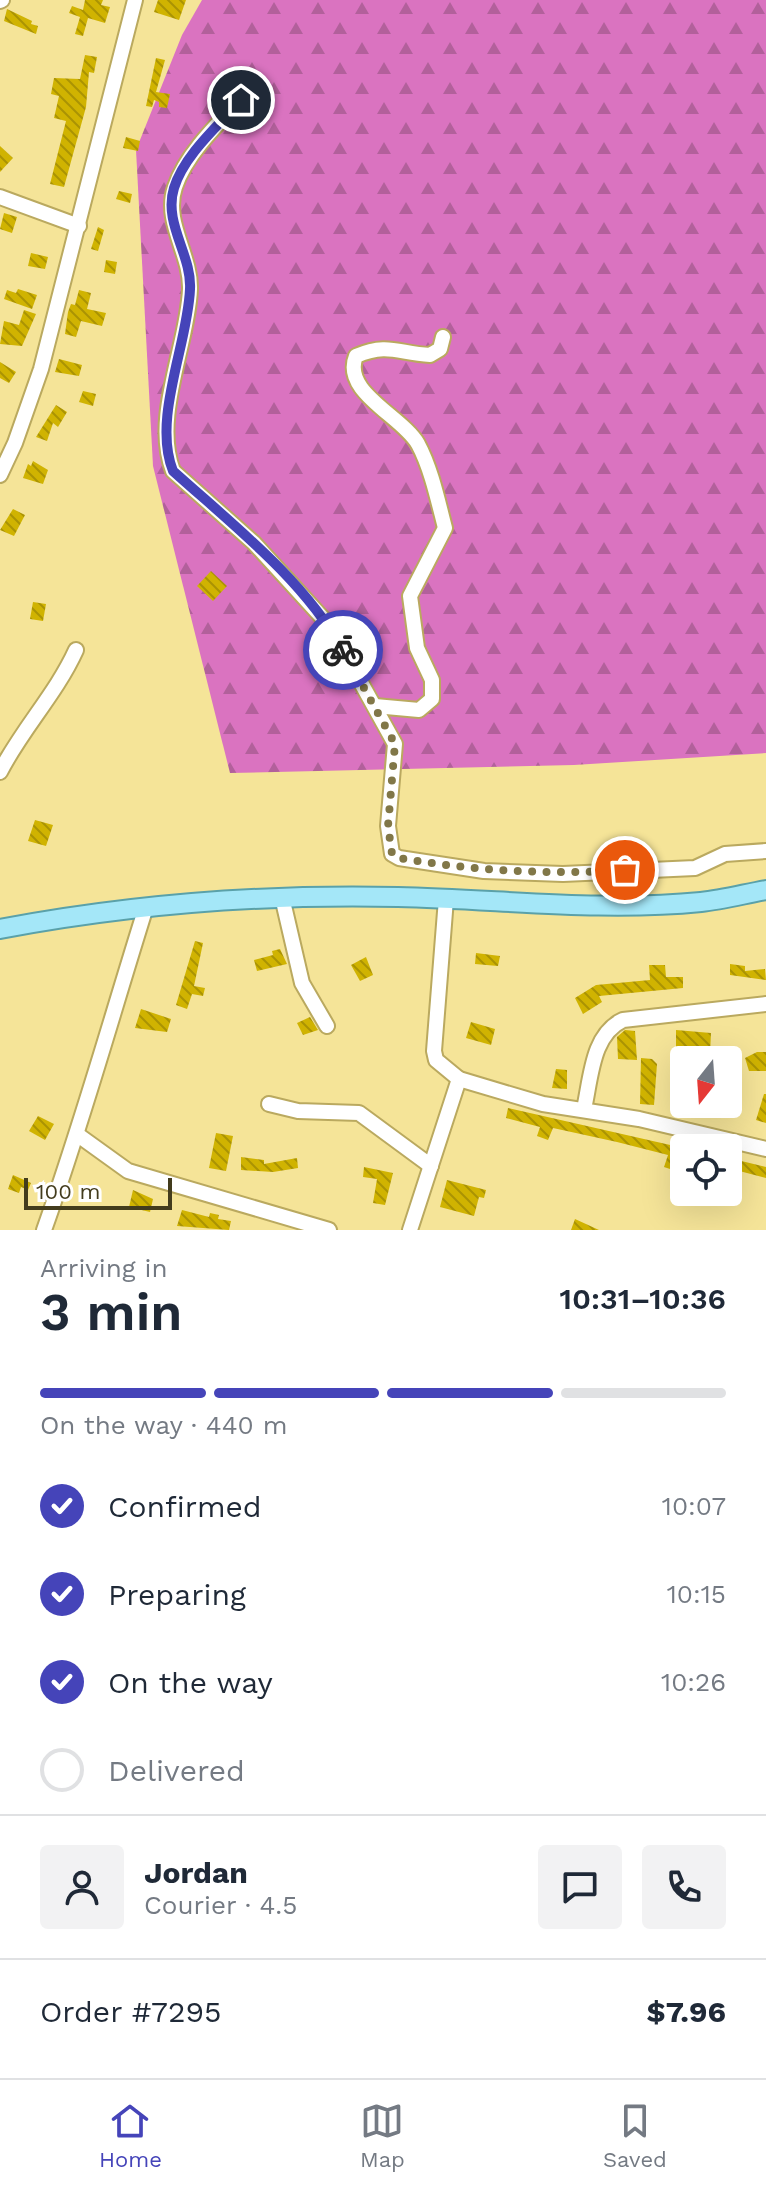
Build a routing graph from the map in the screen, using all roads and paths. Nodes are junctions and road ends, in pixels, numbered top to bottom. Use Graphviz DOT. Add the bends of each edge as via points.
graph roads {
  1 [pos="135,0"];
  2 [pos="250,90"];
  3 [pos="0,197"];
  4 [pos="79,226"];
  5 [pos="443,337"];
  6 [pos="0,475"];
  7 [pos="76,650"];
  8 [pos="375,706"];
  9 [pos="0,772"];
  10 [pos="766,851"];
  11 [pos="766,890"];
  12 [pos="282,897"];
  13 [pos="446,899"];
  14 [pos="146,907"];
  15 [pos="0,929"];
  16 [pos="766,1004"];
  17 [pos="327,1026"];
  18 [pos="459,1079"];
  19 [pos="269,1104"];
  20 [pos="584,1109"];
  21 [pos="78,1135"];
  22 [pos="766,1149"];
  23 [pos="431,1166"];
  24 [pos="44,1230"];
  25 [pos="329,1230"];
  26 [pos="410,1230"];
  1 -- 4 [label="street"];
  2 -- 8 [label="street" via="192,157 174,188 173,226 190,270 190,292 170,404 168,458 173,471 254,543 329,625"];
  3 -- 4 [label="street"];
  4 -- 6 [label="street" via="31,400"];
  5 -- 8 [label="street" via="440,349 430,355 373,349 356,356 353,365 355,380 417,442 445,528 410,596 417,648 432,680 432,699 419,710"];
  7 -- 9 [label="street"];
  8 -- 10 [label="street" via="395,744 388,826 389,845 399,858 484,871 563,874 695,868 725,854"];
  11 -- 13 [label="main road" via="655,905"];
  12 -- 13 [label="main road"];
  12 -- 14 [label="main road"];
  12 -- 17 [label="street" via="302,983"];
  13 -- 18 [label="street" via="434,1051 436,1060"];
  14 -- 15 [label="main road"];
  14 -- 21 [label="street"];
  16 -- 20 [label="street" via="623,1020 610,1026 599,1044"];
  18 -- 20 [label="street" via="543,1104"];
  18 -- 23 [label="street"];
  19 -- 23 [label="street" via="298,1111 359,1113"];
  20 -- 22 [label="street"];
  21 -- 24 [label="street"];
  21 -- 25 [label="street" via="128,1171"];
  23 -- 26 [label="street"];
}
